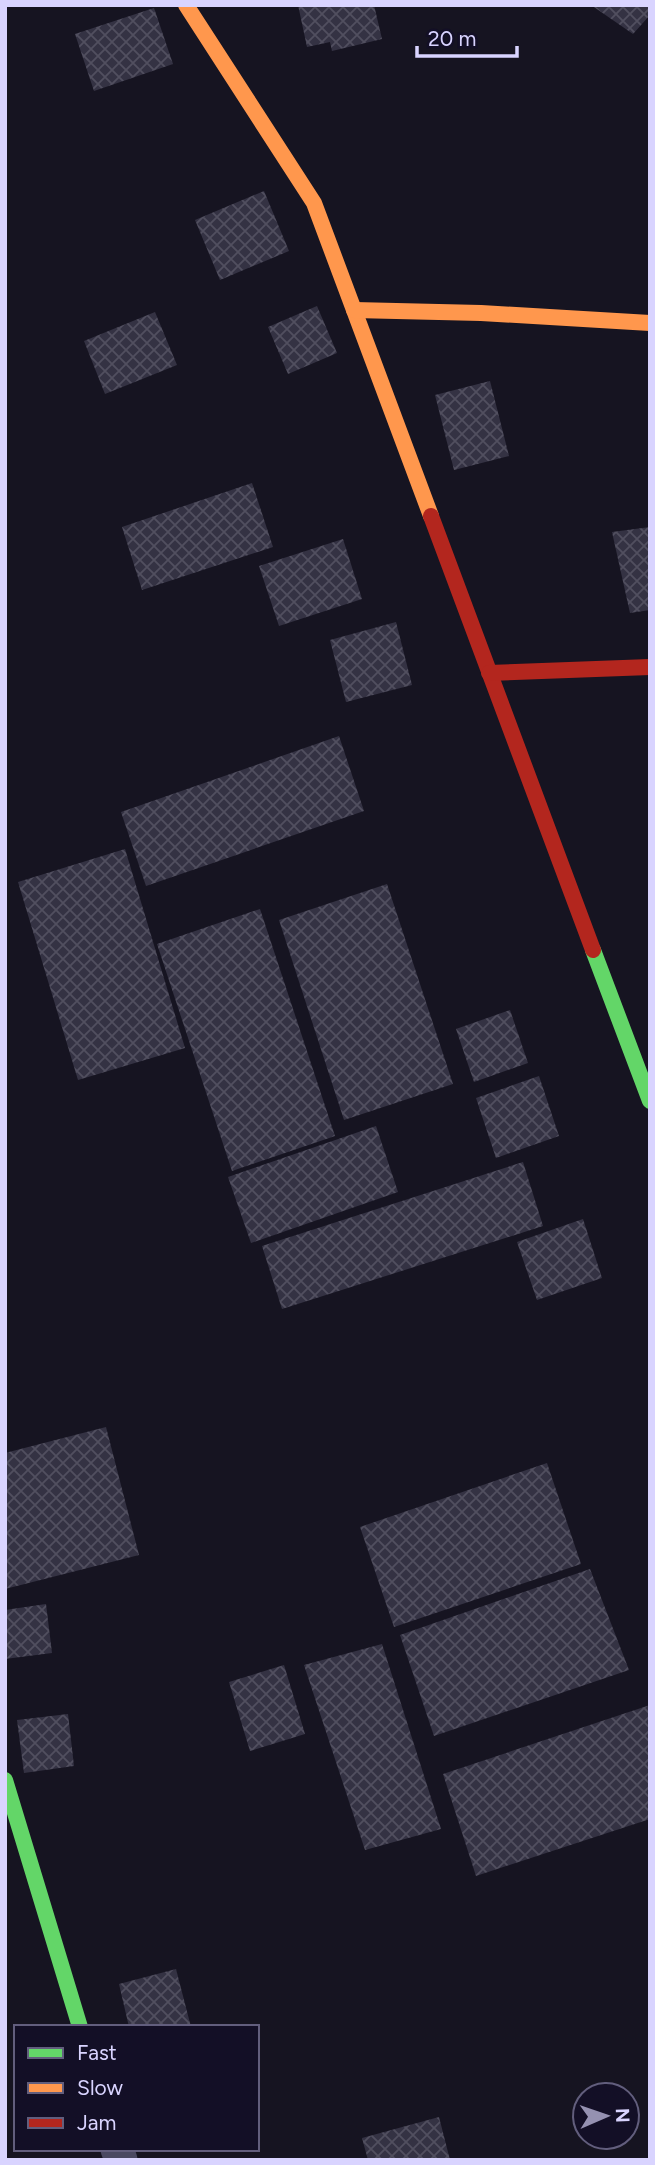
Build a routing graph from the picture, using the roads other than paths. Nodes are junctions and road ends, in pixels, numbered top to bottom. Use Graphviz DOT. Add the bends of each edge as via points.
graph roads {
  1 [pos="186,5"];
  2 [pos="354,310"];
  3 [pos="650,323"];
  4 [pos="650,667"];
  5 [pos="489,673"];
  6 [pos="650,1101"];
  7 [pos="5,1780"];
  8 [pos="79,2025"];
  1 -- 2 [label="street" via="314,203"];
  2 -- 3 [label="street"];
  2 -- 5 [label="street"];
  4 -- 5 [label="street"];
  5 -- 6 [label="street"];
  7 -- 8 [label="street"];
}
